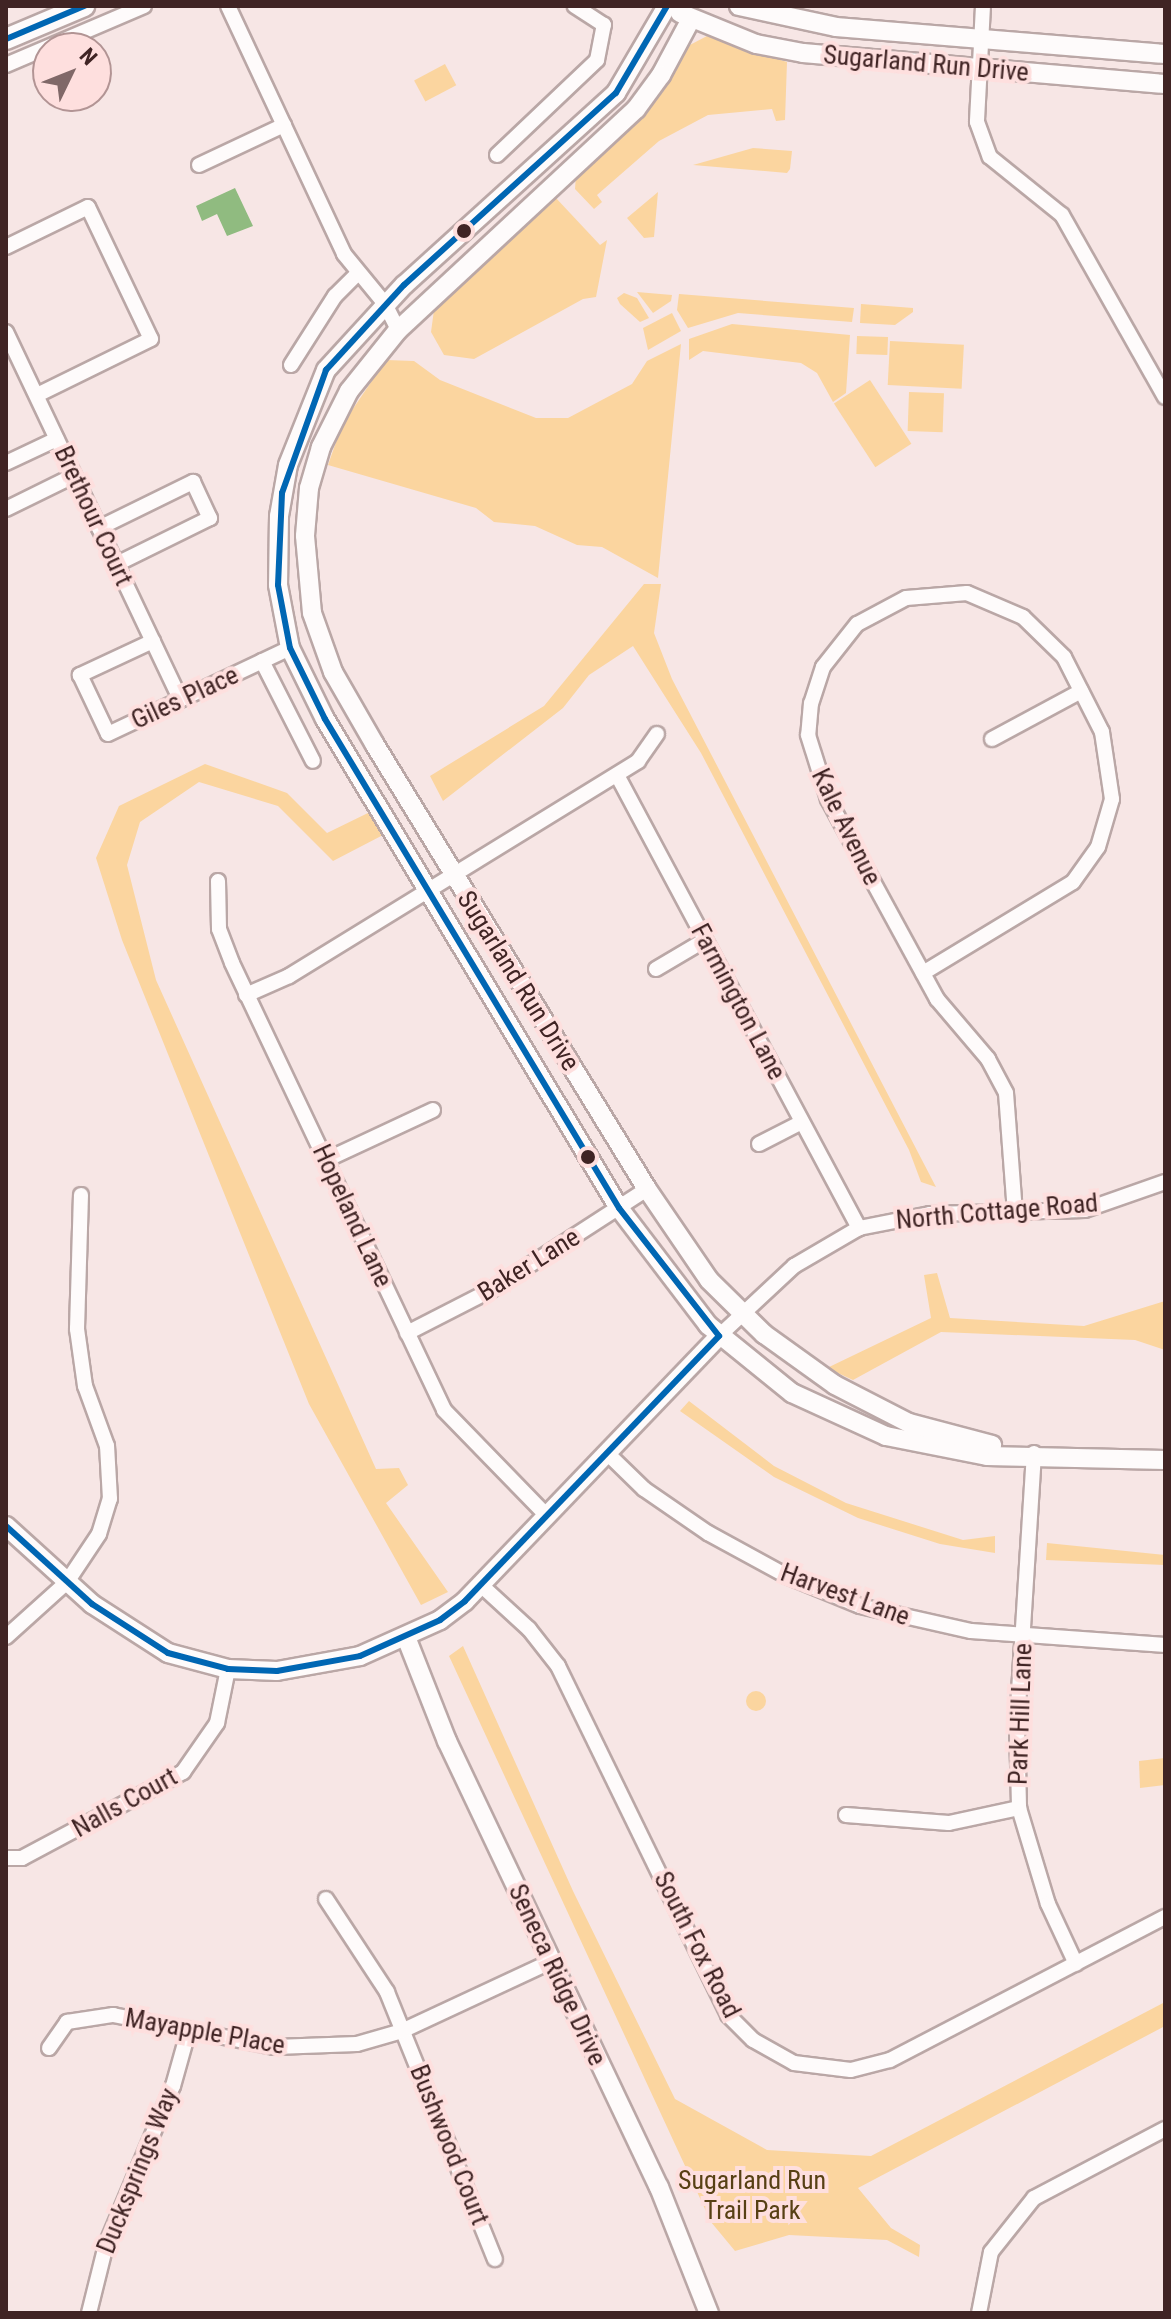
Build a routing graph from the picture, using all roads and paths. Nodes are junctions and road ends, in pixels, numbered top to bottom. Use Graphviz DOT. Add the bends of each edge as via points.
graph roads {
  1 [pos="84,6"];
  2 [pos="144,6"];
  3 [pos="228,6"];
  4 [pos="575,6"];
  5 [pos="667,6"];
  6 [pos="739,6"];
  7 [pos="983,6"];
  8 [pos="691,12"];
  9 [pos="6,39"];
  10 [pos="980,39"];
  11 [pos="1165,54"];
  12 [pos="6,65"];
  13 [pos="979,68"];
  14 [pos="1165,84"];
  15 [pos="284,125"];
  16 [pos="497,155"];
  17 [pos="199,165"];
  18 [pos="6,247"];
  19 [pos="357,274"];
  20 [pos="385,304"];
  21 [pos="398,330"];
  22 [pos="6,332"];
  23 [pos="291,365"];
  24 [pos="37,395"];
  25 [pos="1165,397"];
  26 [pos="57,439"];
  27 [pos="6,463"];
  28 [pos="73,476"];
  29 [pos="6,509"];
  30 [pos="99,528"];
  31 [pos="117,564"];
  32 [pos="153,641"];
  33 [pos="290,648"];
  34 [pos="262,661"];
  35 [pos="1081,691"];
  36 [pos="181,700"];
  37 [pos="657,734"];
  38 [pos="992,739"];
  39 [pos="313,761"];
  40 [pos="617,775"];
  41 [pos="452,874"];
  42 [pos="218,881"];
  43 [pos="428,890"];
  44 [pos="705,940"];
  45 [pos="656,969"];
  46 [pos="923,973"];
  47 [pos="246,995"];
  48 [pos="433,1110"];
  49 [pos="802,1122"];
  50 [pos="759,1144"];
  51 [pos="326,1160"];
  52 [pos="1165,1182"];
  53 [pos="647,1189"];
  54 [pos="81,1195"];
  55 [pos="619,1208"];
  56 [pos="1015,1212"];
  57 [pos="859,1228"];
  58 [pos="742,1314"];
  59 [pos="407,1333"];
  60 [pos="719,1336"];
  61 [pos="1034,1453"];
  62 [pos="608,1454"];
  63 [pos="1165,1460"];
  64 [pos="548,1517"];
  65 [pos="6,1526"];
  66 [pos="67,1582"];
  67 [pos="482,1586"];
  68 [pos="1023,1636"];
  69 [pos="6,1637"];
  70 [pos="406,1637"];
  71 [pos="1165,1645"];
  72 [pos="228,1669"];
  73 [pos="1019,1808"];
  74 [pos="846,1815"];
  75 [pos="6,1858"];
  76 [pos="326,1899"];
  77 [pos="1165,1917"];
  78 [pos="550,1962"];
  79 [pos="1076,1964"];
  80 [pos="189,2029"];
  81 [pos="402,2031"];
  82 [pos="49,2048"];
  83 [pos="1165,2129"];
  84 [pos="495,2259"];
  85 [pos="89,2313"];
  86 [pos="709,2313"];
  87 [pos="979,2313"];
  1 -- 9 [label="main road"];
  2 -- 12 [label="street"];
  3 -- 15 [label="street"];
  4 -- 16 [label="street" via="604,25 597,60"];
  5 -- 8 [label="street, Sugarland Run Drive"];
  5 -- 20 [label="street, Sugarland Run Drive" via="616,93"];
  6 -- 10 [label="street, Sugarland Run Drive" via="836,27"];
  7 -- 10 [label="street"];
  8 -- 13 [label="street, Sugarland Run Drive" via="783,50"];
  8 -- 21 [label="street, Sugarland Run Drive" via="661,75 636,109"];
  10 -- 11 [label="street, Sugarland Run Drive"];
  10 -- 13 [label="street"];
  13 -- 14 [label="street, Sugarland Run Drive"];
  13 -- 25 [label="street" via="977,122 990,157 1062,215"];
  15 -- 17 [label="street"];
  15 -- 19 [label="street"];
  18 -- 24 [label="street" via="88,207 151,339"];
  19 -- 20 [label="street"];
  19 -- 23 [label="street" via="335,296"];
  20 -- 21 [label="street"];
  20 -- 33 [label="street, Sugarland Run Drive" via="326,370 288,465 277,539 278,585"];
  21 -- 41 [label="street, Sugarland Run Drive" via="349,391 321,447 306,512 306,564 312,613 333,672"];
  22 -- 24 [label="street, Brethour Court"];
  24 -- 26 [label="street, Brethour Court"];
  26 -- 27 [label="street"];
  26 -- 28 [label="street, Brethour Court"];
  28 -- 29 [label="street"];
  28 -- 30 [label="street, Brethour Court"];
  30 -- 31 [label="street, Brethour Court"];
  30 -- 31 [label="street" via="193,482 210,518"];
  31 -- 32 [label="street, Brethour Court"];
  32 -- 36 [label="street, Brethour Court"];
  32 -- 36 [label="street, Giles Place" via="80,675 108,734"];
  33 -- 34 [label="street, Giles Place"];
  33 -- 43 [label="street, Sugarland Run Drive" via="325,719"];
  34 -- 36 [label="street, Giles Place"];
  34 -- 39 [label="street, Giles Place"];
  35 -- 38 [label="street"];
  35 -- 46 [label="street, Kale Avenue" via="1102,732 1111,766 1110,814 1098,847 1080,875 1056,896"];
  35 -- 46 [label="street, Kale Avenue" via="1064,657 1040,628 1005,606 967,593 926,594 875,612 849,632 823,667 809,719 818,776"];
  37 -- 40 [label="street" via="638,761"];
  40 -- 41 [label="street"];
  40 -- 44 [label="street, Farmington Lane"];
  41 -- 43 [label="street"];
  41 -- 53 [label="street, Sugarland Run Drive"];
  42 -- 47 [label="street, Hopeland Lane" via="219,929"];
  43 -- 47 [label="street" via="289,976"];
  43 -- 55 [label="street, Sugarland Run Drive"];
  44 -- 45 [label="street"];
  44 -- 49 [label="street, Farmington Lane"];
  46 -- 56 [label="street, Kale Avenue" via="948,1016 988,1059 1006,1093"];
  47 -- 51 [label="street, Hopeland Lane"];
  48 -- 51 [label="street"];
  49 -- 50 [label="street"];
  49 -- 57 [label="street, Farmington Lane"];
  51 -- 59 [label="street, Hopeland Lane"];
  52 -- 56 [label="street, North Cottage Road" via="1085,1210"];
  53 -- 55 [label="street, Baker Lane"];
  53 -- 58 [label="street, Sugarland Run Drive" via="693,1261"];
  54 -- 66 [label="street" via="77,1329 85,1386 107,1446 111,1483 99,1534"];
  55 -- 59 [label="street, Baker Lane" via="491,1290"];
  55 -- 60 [label="street, Sugarland Run Drive"];
  56 -- 57 [label="street, North Cottage Road" via="930,1214"];
  57 -- 58 [label="street, North Cottage Road" via="794,1266"];
  58 -- 60 [label="street, North Cottage Road"];
  58 -- 61 [label="street, Sugarland Run Drive" via="813,1371 909,1423"];
  59 -- 64 [label="street, Hopeland Lane" via="456,1428"];
  60 -- 61 [label="street, Sugarland Run Drive" via="792,1393 862,1427 952,1452"];
  60 -- 62 [label="street"];
  61 -- 63 [label="street, Sugarland Run Drive"];
  61 -- 68 [label="street, Park Hill Lane"];
  62 -- 64 [label="street"];
  62 -- 68 [label="street, Harvest Lane" via="687,1520 825,1593 913,1621"];
  64 -- 67 [label="street"];
  65 -- 66 [label="street"];
  66 -- 69 [label="street"];
  66 -- 72 [label="street" via="142,1640"];
  67 -- 70 [label="street" via="440,1620"];
  67 -- 79 [label="street, South Fox Road" via="529,1629 558,1666 719,1999 734,2023 763,2048 811,2068 876,2065"];
  68 -- 71 [label="street, Harvest Lane"];
  68 -- 73 [label="street, Park Hill Lane"];
  70 -- 72 [label="street" via="321,1666"];
  70 -- 78 [label="street, Seneca Ridge Drive" via="447,1741"];
  72 -- 75 [label="street, Nalls Court" via="217,1723 183,1772 160,1789 22,1858"];
  73 -- 74 [label="street" via="949,1823"];
  73 -- 79 [label="street, Park Hill Lane" via="1048,1904"];
  76 -- 81 [label="street, Bushwood Court" via="376,1971"];
  77 -- 79 [label="street, South Fox Road"];
  78 -- 81 [label="street, Mayapple Place"];
  78 -- 86 [label="street, Seneca Ridge Drive" via="659,2187"];
  80 -- 81 [label="street, Mayapple Place" via="310,2049 357,2044"];
  80 -- 82 [label="street, Mayapple Place" via="136,2017 90,2017 67,2022"];
  80 -- 85 [label="street, Ducksprings Way" via="173,2086 106,2245"];
  81 -- 84 [label="street, Bushwood Court"];
  83 -- 87 [label="street" via="1034,2198 991,2252"];
}
